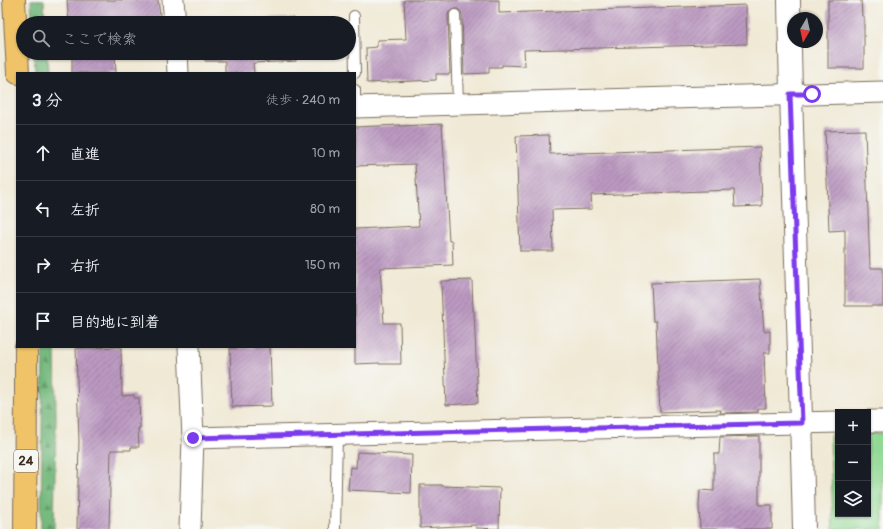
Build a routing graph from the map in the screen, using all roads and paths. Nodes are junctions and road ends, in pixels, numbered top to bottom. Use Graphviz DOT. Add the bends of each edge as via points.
graph roads {
  1 [pos="14,0"];
  2 [pos="173,0"];
  3 [pos="789,0"];
  4 [pos="455,15"];
  5 [pos="174,16"];
  6 [pos="16,36"];
  7 [pos="17,60"];
  8 [pos="177,60"];
  9 [pos="355,60"];
  10 [pos="18,72"];
  11 [pos="178,72"];
  12 [pos="355,72"];
  13 [pos="883,92"];
  14 [pos="790,94"];
  15 [pos="458,104"];
  16 [pos="356,107"];
  17 [pos="26,348"];
  18 [pos="189,348"];
  19 [pos="883,420"];
  20 [pos="871,421"];
  21 [pos="835,422"];
  22 [pos="802,423"];
  23 [pos="337,435"];
  24 [pos="193,438"];
  25 [pos="25,529"];
  26 [pos="190,529"];
  27 [pos="335,529"];
  28 [pos="804,529"];
  1 -- 6 [label="main road"];
  2 -- 5 [label="street"];
  3 -- 14 [label="street"];
  4 -- 15 [label="lane"];
  7 -- 10 [label="main road"];
  8 -- 11 [label="street"];
  9 -- 12 [label="lane"];
  13 -- 14 [label="street"];
  14 -- 15 [label="street"];
  14 -- 22 [label="street"];
  15 -- 16 [label="street"];
  17 -- 25 [label="main road, 24"];
  18 -- 24 [label="street"];
  19 -- 20 [label="street"];
  21 -- 22 [label="street"];
  22 -- 23 [label="street"];
  22 -- 28 [label="street"];
  23 -- 24 [label="street"];
  23 -- 27 [label="lane"];
  24 -- 26 [label="street"];
}
